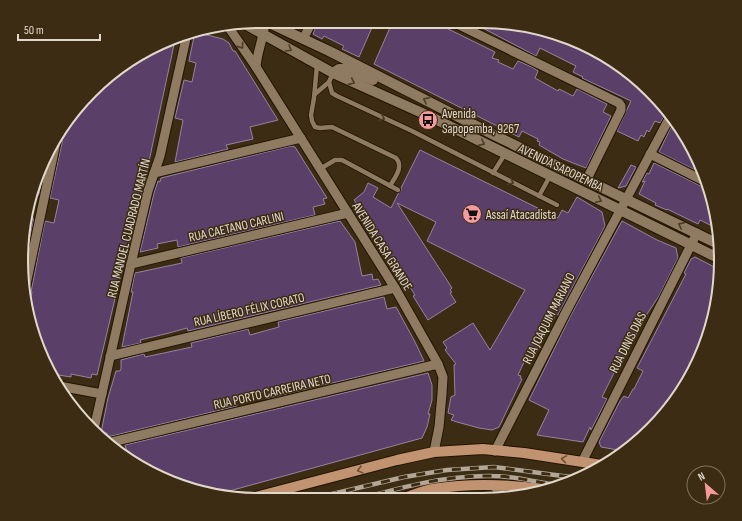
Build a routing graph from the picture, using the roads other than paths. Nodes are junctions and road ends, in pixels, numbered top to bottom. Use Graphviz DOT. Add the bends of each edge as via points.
graph roads {
  1 [pos="252,28"];
  2 [pos="264,28"];
  3 [pos="280,28"];
  4 [pos="309,28"];
  5 [pos="465,28"];
  6 [pos="228,30"];
  7 [pos="264,35"];
  8 [pos="304,39"];
  9 [pos="186,40"];
  10 [pos="317,64"];
  11 [pos="256,67"];
  12 [pos="331,78"];
  13 [pos="406,90"];
  14 [pos="315,94"];
  15 [pos="668,121"];
  16 [pos="301,138"];
  17 [pos="505,154"];
  18 [pos="650,154"];
  19 [pos="53,156"];
  20 [pos="320,169"];
  21 [pos="154,173"];
  22 [pos="493,173"];
  23 [pos="550,176"];
  24 [pos="699,178"];
  25 [pos="587,179"];
  26 [pos="390,186"];
  27 [pos="398,190"];
  28 [pos="539,196"];
  29 [pos="627,198"];
  30 [pos="557,205"];
  31 [pos="620,210"];
  32 [pos="348,213"];
  33 [pos="697,233"];
  34 [pos="713,241"];
  35 [pos="691,245"];
  36 [pos="714,256"];
  37 [pos="131,264"];
  38 [pos="28,275"];
  39 [pos="395,288"];
  40 [pos="110,356"];
  41 [pos="438,364"];
  42 [pos="65,387"];
  43 [pos="102,394"];
  44 [pos="95,424"];
  45 [pos="115,441"];
  46 [pos="495,450"];
  47 [pos="434,452"];
  48 [pos="582,462"];
  49 [pos="594,464"];
  50 [pos="493,485"];
  51 [pos="526,489"];
  52 [pos="274,493"];
  53 [pos="421,493"];
  54 [pos="500,493"];
  1 -- 7 [label="main road, AVENIDA SAPOPEMBA"];
  2 -- 7 [label="street"];
  3 -- 8 [label="main road, AVENIDA SAPOPEMBA"];
  4 -- 8 [label="street"];
  5 -- 25 [label="street" via="619,103 621,110"];
  6 -- 11 [label="street, AVENIDA CASA GRANDE, one-way"];
  7 -- 10 [label="main road, AVENIDA SAPOPEMBA, one-way"];
  7 -- 11 [label="street"];
  8 -- 13 [label="main road, AVENIDA SAPOPEMBA"];
  9 -- 21 [label="street, RUA MANOEL CUADRADO MARTÍN"];
  10 -- 12 [label="main road, AVENIDA SAPOPEMBA"];
  10 -- 14 [label="lane"];
  11 -- 16 [label="street, AVENIDA CASA GRANDE"];
  12 -- 13 [label="main road" via="339,69 344,69"];
  12 -- 14 [label="lane"];
  12 -- 17 [label="main road, AVENIDA SAPOPEMBA, one-way" via="431,117"];
  12 -- 22 [label="lane, one-way" via="332,93 337,96"];
  25 -- 13 [label="main road, AVENIDA SAPOPEMBA, one-way"];
  14 -- 26 [label="lane" via="311,114 315,126 332,127 396,158 400,167"];
  15 -- 18 [label="street, RUA JOAQUIM MARIANO"];
  16 -- 20 [label="street, AVENIDA CASA GRANDE"];
  16 -- 21 [label="street"];
  17 -- 22 [label="lane"];
  17 -- 23 [label="main road, AVENIDA SAPOPEMBA"];
  18 -- 24 [label="street"];
  18 -- 29 [label="street, RUA JOAQUIM MARIANO"];
  19 -- 38 [label="street"];
  20 -- 26 [label="lane" via="335,160 342,160"];
  20 -- 32 [label="street, AVENIDA CASA GRANDE"];
  21 -- 37 [label="street, RUA MANOEL CUADRADO MARTÍN"];
  22 -- 28 [label="lane, one-way"];
  23 -- 28 [label="lane"];
  23 -- 31 [label="main road, AVENIDA SAPOPEMBA, one-way"];
  25 -- 29 [label="main road, AVENIDA SAPOPEMBA"];
  26 -- 27 [label="lane"];
  28 -- 30 [label="lane"];
  29 -- 31 [label="street, RUA JOAQUIM MARIANO"];
  33 -- 29 [label="main road, AVENIDA SAPOPEMBA, one-way"];
  31 -- 35 [label="main road, AVENIDA SAPOPEMBA"];
  31 -- 46 [label="street, RUA JOAQUIM MARIANO"];
  32 -- 37 [label="street, RUA CAETANO CARLINI"];
  32 -- 39 [label="street, AVENIDA CASA GRANDE"];
  33 -- 34 [label="main road, AVENIDA SAPOPEMBA"];
  33 -- 35 [label="street, RUA DINIS DIAS"];
  35 -- 36 [label="main road, AVENIDA SAPOPEMBA"];
  35 -- 48 [label="street, RUA DINIS DIAS"];
  37 -- 40 [label="street, RUA MANOEL CUADRADO MARTÍN"];
  39 -- 40 [label="street, RUA LÍBERO FÉLIX CORATO"];
  39 -- 41 [label="street, AVENIDA CASA GRANDE"];
  40 -- 43 [label="street, RUA MANOEL CUADRADO MARTÍN"];
  41 -- 45 [label="street, RUA PORTO CARREIRA NETO"];
  41 -- 47 [label="street, AVENIDA CASA GRANDE" via="443,376 439,427"];
  42 -- 43 [label="street"];
  43 -- 44 [label="street, RUA MANOEL CUADRADO MARTÍN"];
  46 -- 47 [label="main road"];
  48 -- 46 [label="main road, one-way"];
  47 -- 52 [label="main road, one-way"];
  48 -- 49 [label="main road"];
  50 -- 51 [label="main road"];
  50 -- 53 [label="main road" via="466,485"];
  50 -- 54 [label="street"];
}
